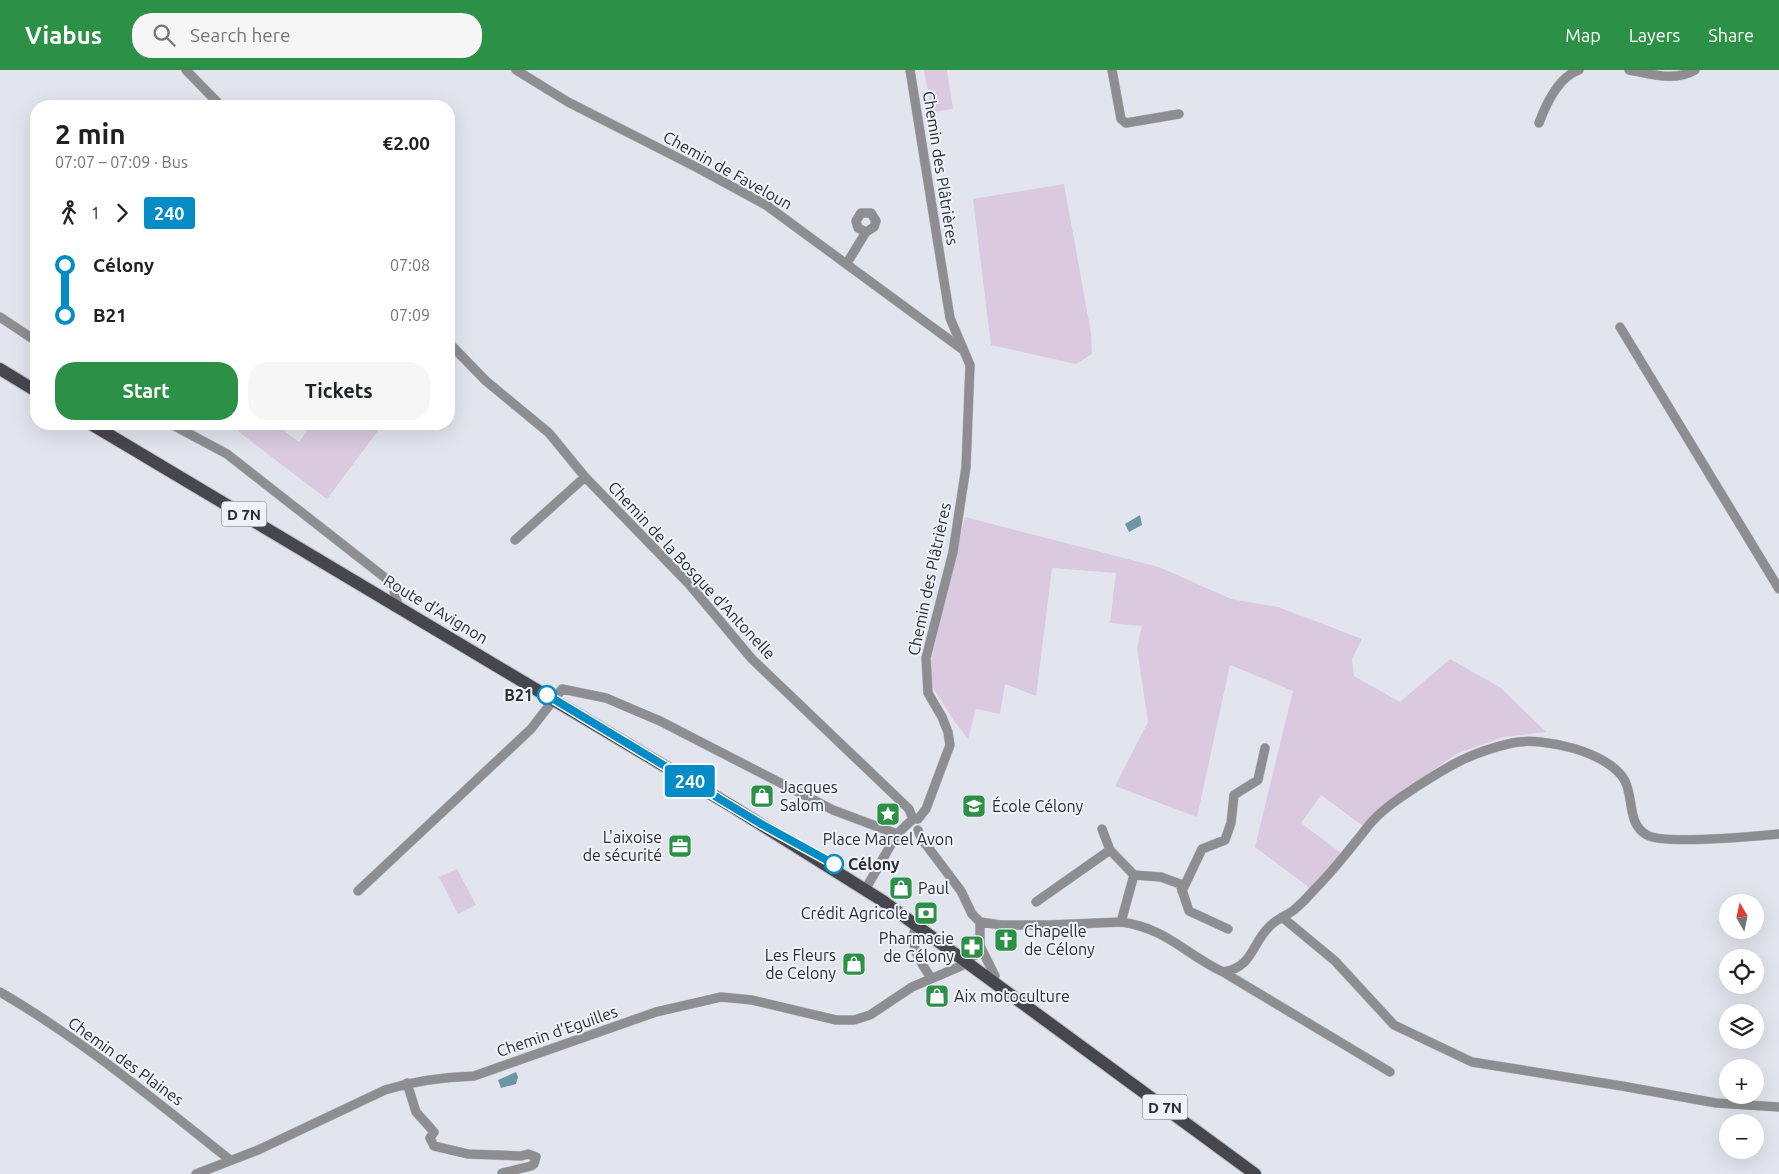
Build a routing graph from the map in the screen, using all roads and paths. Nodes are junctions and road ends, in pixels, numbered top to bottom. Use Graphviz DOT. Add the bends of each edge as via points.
graph roads {
  1 [pos="186,70"];
  2 [pos="516,70"];
  3 [pos="910,70"];
  4 [pos="1112,70"];
  5 [pos="1579,70"];
  6 [pos="1629,70"];
  7 [pos="1695,70"];
  8 [pos="216,100"];
  9 [pos="1179,114"];
  10 [pos="1539,123"];
  11 [pos="866,232"];
  12 [pos="847,263"];
  13 [pos="0,317"];
  14 [pos="1620,327"];
  15 [pos="30,337"];
  16 [pos="455,348"];
  17 [pos="963,349"];
  18 [pos="0,369"];
  19 [pos="30,387"];
  20 [pos="101,430"];
  21 [pos="182,430"];
  22 [pos="585,477"];
  23 [pos="515,540"];
  24 [pos="1779,589"];
  25 [pos="398,605"];
  26 [pos="556,700"];
  27 [pos="1265,748"];
  28 [pos="913,821"];
  29 [pos="1102,829"];
  30 [pos="897,834"];
  31 [pos="1779,834"];
  32 [pos="1110,850"];
  33 [pos="1134,875"];
  34 [pos="867,887"];
  35 [pos="358,891"];
  36 [pos="1182,891"];
  37 [pos="1036,902"];
  38 [pos="1282,917"];
  39 [pos="980,922"];
  40 [pos="1121,922"];
  41 [pos="916,924"];
  42 [pos="1228,929"];
  43 [pos="980,946"];
  44 [pos="968,961"];
  45 [pos="1223,972"];
  46 [pos="995,976"];
  47 [pos="932,978"];
  48 [pos="0,992"];
  49 [pos="1074,1040"];
  50 [pos="1390,1072"];
  51 [pos="407,1083"];
  52 [pos="1779,1107"];
  53 [pos="230,1160"];
  54 [pos="502,1173"];
  55 [pos="196,1174"];
  56 [pos="1255,1174"];
  1 -- 8 [label="street"];
  2 -- 12 [label="street, Chemin de Faveloun" via="568,102 766,205"];
  3 -- 17 [label="street, Chemin des Plâtrières" via="950,318"];
  4 -- 9 [label="street" via="1121,119 1126,123"];
  5 -- 10 [label="street" via="1561,83 1546,104"];
  6 -- 7 [label="street" via="1676,77"];
  11 -- 12 [label="street"];
  12 -- 17 [label="street, Chemin de Faveloun"];
  13 -- 15 [label="street"];
  14 -- 24 [label="street"];
  16 -- 22 [label="street, Chemin de la Bosque d'Antonelle" via="486,381 549,433"];
  17 -- 28 [label="street, Chemin des Plâtrières" via="970,365 966,467 953,552 926,658 928,693 942,717 950,745 926,809"];
  18 -- 19 [label="main road"];
  20 -- 25 [label="main road, Route d'Avignon / D 7N"];
  21 -- 25 [label="street" via="227,454 388,580"];
  22 -- 23 [label="street"];
  22 -- 28 [label="street, Chemin de la Bosque d'Antonelle" via="689,584 752,659 909,809"];
  25 -- 26 [label="main road, Route d'Avignon / D 7N"];
  26 -- 30 [label="street" via="562,689 606,698 833,810"];
  26 -- 34 [label="main road, Route d'Avignon / D 7N"];
  26 -- 35 [label="street" via="531,729"];
  27 -- 36 [label="street" via="1258,780 1234,795 1231,823 1225,840 1202,849"];
  28 -- 30 [label="street"];
  28 -- 39 [label="street" via="922,824 918,830 920,838 961,891 972,914"];
  29 -- 32 [label="street"];
  30 -- 34 [label="street"];
  31 -- 38 [label="street" via="1675,839 1649,836 1634,821 1625,781 1614,769 1592,756 1554,742 1513,742 1452,764 1396,800 1369,824 1344,859 1311,894"];
  32 -- 33 [label="street"];
  32 -- 37 [label="street"];
  33 -- 36 [label="street" via="1180,884"];
  33 -- 40 [label="street"];
  34 -- 41 [label="main road, Route d'Avignon / D 7N"];
  34 -- 44 [label="main road, Route d'Avignon / D 7N" via="901,905"];
  36 -- 42 [label="street" via="1188,911"];
  38 -- 45 [label="street" via="1269,927 1243,966"];
  38 -- 52 [label="street" via="1335,961 1394,1025 1472,1062 1716,1103"];
  39 -- 40 [label="street" via="1001,925"];
  39 -- 43 [label="street"];
  40 -- 45 [label="street" via="1137,924 1165,935"];
  41 -- 44 [label="main road, Route d'Avignon / D 7N"];
  41 -- 47 [label="street" via="912,938 917,956"];
  43 -- 44 [label="street"];
  43 -- 46 [label="street"];
  44 -- 46 [label="main road, Route d'Avignon / D 7N"];
  44 -- 47 [label="street, Chemin d'Eguilles"];
  44 -- 49 [label="main road, Route d'Avignon / D 7N"];
  45 -- 50 [label="street"];
  46 -- 49 [label="main road, Route d'Avignon / D 7N"];
  47 -- 51 [label="street, Chemin d'Eguilles" via="912,987 870,1015 854,1020 836,1020 752,1000 721,997 656,1012 474,1076"];
  48 -- 53 [label="street, Chemin des Plaines" via="26,1007 155,1101"];
  49 -- 56 [label="main road, Route d'Avignon / D 7N"];
  51 -- 53 [label="street, Chemin d'Eguilles"];
  51 -- 54 [label="street" via="416,1112 434,1132 430,1138 434,1146 468,1154 528,1154 536,1157 531,1166"];
  53 -- 55 [label="street, Chemin d'Eguilles"];
}
